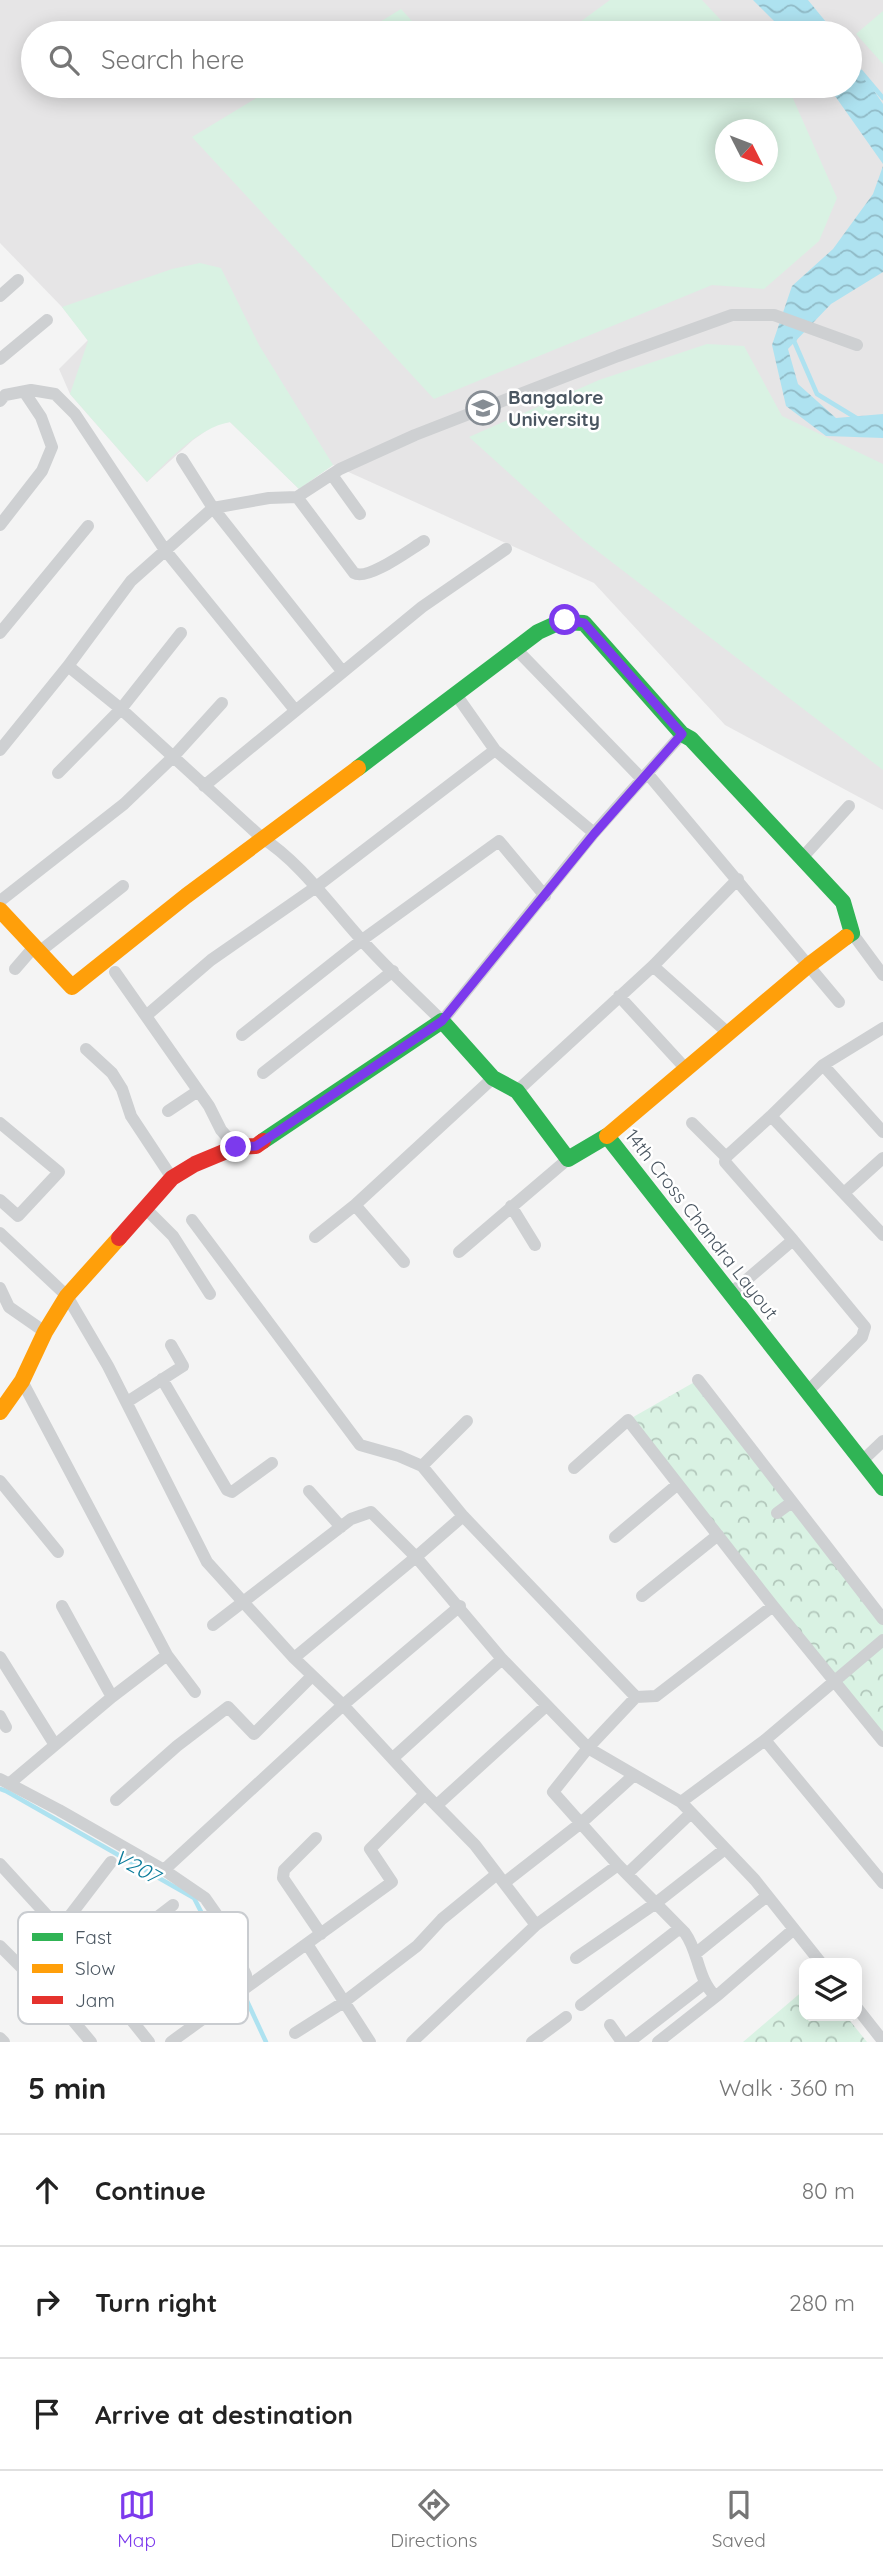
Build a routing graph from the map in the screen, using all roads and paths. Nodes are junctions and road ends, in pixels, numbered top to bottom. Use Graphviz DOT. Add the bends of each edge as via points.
graph roads {
  1 [pos="18,280"];
  2 [pos="0,296"];
  3 [pos="47,320"];
  4 [pos="857,345"];
  5 [pos="0,359"];
  6 [pos="25,393"];
  7 [pos="2,395"];
  8 [pos="182,459"];
  9 [pos="332,475"];
  10 [pos="297,497"];
  11 [pos="213,508"];
  12 [pos="360,514"];
  13 [pos="0,525"];
  14 [pos="88,526"];
  15 [pos="424,541"];
  16 [pos="506,549"];
  17 [pos="165,550"];
  18 [pos="0,633"];
  19 [pos="181,633"];
  20 [pos="516,649"];
  21 [pos="68,666"];
  22 [pos="342,671"];
  23 [pos="457,696"];
  24 [pos="222,703"];
  25 [pos="121,709"];
  26 [pos="295,710"];
  27 [pos="682,734"];
  28 [pos="0,750"];
  29 [pos="495,750"];
  30 [pos="173,757"];
  31 [pos="58,773"];
  32 [pos="645,776"];
  33 [pos="204,786"];
  34 [pos="849,806"];
  35 [pos="594,834"];
  36 [pos="262,838"];
  37 [pos="802,858"];
  38 [pos="738,879"];
  39 [pos="123,886"];
  40 [pos="316,887"];
  41 [pos="545,896"];
  42 [pos="0,901"];
  43 [pos="3,919"];
  44 [pos="852,933"];
  45 [pos="362,940"];
  46 [pos="37,949"];
  47 [pos="809,965"];
  48 [pos="653,966"];
  49 [pos="15,969"];
  50 [pos="393,971"];
  51 [pos="115,972"];
  52 [pos="883,975"];
  53 [pos="619,996"];
  54 [pos="839,1002"];
  55 [pos="147,1015"];
  56 [pos="442,1021"];
  57 [pos="883,1028"];
  58 [pos="728,1033"];
  59 [pos="242,1035"];
  60 [pos="86,1049"];
  61 [pos="823,1065"];
  62 [pos="686,1069"];
  63 [pos="263,1073"];
  64 [pos="493,1078"];
  65 [pos="198,1091"];
  66 [pos="517,1091"];
  67 [pos="168,1111"];
  68 [pos="771,1116"];
  69 [pos="0,1123"];
  70 [pos="692,1123"];
  71 [pos="883,1132"];
  72 [pos="607,1136"];
  73 [pos="236,1147"];
  74 [pos="726,1157"];
  75 [pos="568,1158"];
  76 [pos="883,1158"];
  77 [pos="172,1178"];
  78 [pos="844,1193"];
  79 [pos="0,1200"];
  80 [pos="355,1205"];
  81 [pos="511,1206"];
  82 [pos="145,1208"];
  83 [pos="192,1220"];
  84 [pos="0,1233"];
  85 [pos="883,1235"];
  86 [pos="315,1237"];
  87 [pos="793,1240"];
  88 [pos="535,1245"];
  89 [pos="459,1252"];
  90 [pos="404,1262"];
  91 [pos="0,1288"];
  92 [pos="210,1294"];
  93 [pos="730,1294"];
  94 [pos="67,1296"];
  95 [pos="3,1303"];
  96 [pos="45,1332"];
  97 [pos="171,1345"];
  98 [pos="162,1379"];
  99 [pos="698,1380"];
  100 [pos="22,1381"];
  101 [pos="807,1392"];
  102 [pos="127,1402"];
  103 [pos="0,1412"];
  104 [pos="467,1421"];
  105 [pos="883,1441"];
  106 [pos="862,1461"];
  107 [pos="272,1463"];
  108 [pos="422,1466"];
  109 [pos="574,1468"];
  110 [pos="0,1481"];
  111 [pos="678,1484"];
  112 [pos="883,1488"];
  113 [pos="309,1491"];
  114 [pos="792,1502"];
  115 [pos="777,1513"];
  116 [pos="463,1516"];
  117 [pos="341,1527"];
  118 [pos="718,1535"];
  119 [pos="615,1537"];
  120 [pos="58,1552"];
  121 [pos="416,1557"];
  122 [pos="642,1596"];
  123 [pos="243,1602"];
  124 [pos="62,1606"];
  125 [pos="460,1606"];
  126 [pos="773,1606"];
  127 [pos="883,1619"];
  128 [pos="213,1625"];
  129 [pos="883,1640"];
  130 [pos="167,1656"];
  131 [pos="0,1657"];
  132 [pos="295,1658"];
  133 [pos="502,1659"];
  134 [pos="312,1676"];
  135 [pos="833,1680"];
  136 [pos="195,1692"];
  137 [pos="112,1697"];
  138 [pos="636,1698"];
  139 [pos="343,1705"];
  140 [pos="546,1706"];
  141 [pos="765,1740"];
  142 [pos="883,1741"];
  143 [pos="55,1745"];
  144 [pos="587,1748"];
  145 [pos="393,1758"];
  146 [pos="634,1775"];
  147 [pos="5,1781"];
  148 [pos="425,1794"];
  149 [pos="116,1800"];
  150 [pos="681,1802"];
  151 [pos="437,1805"];
  152 [pos="691,1813"];
  153 [pos="581,1823"];
  154 [pos="316,1838"];
  155 [pos="725,1849"];
  156 [pos="111,1862"];
  157 [pos="0,1864"];
  158 [pos="164,1870"];
  159 [pos="622,1870"];
  160 [pos="500,1878"];
  161 [pos="883,1883"];
  162 [pos="767,1895"];
  163 [pos="656,1903"];
  164 [pos="173,1905"];
  165 [pos="43,1912"];
  166 [pos="73,1912"];
  167 [pos="164,1912"];
  168 [pos="215,1912"];
  169 [pos="536,1925"];
  170 [pos="680,1928"];
  171 [pos="794,1929"];
  172 [pos="321,1934"];
  173 [pos="307,1944"];
  174 [pos="0,1946"];
  175 [pos="695,1954"];
  176 [pos="576,1958"];
  177 [pos="817,1958"];
  178 [pos="18,1964"];
  179 [pos="705,1983"];
  180 [pos="248,1987"];
  181 [pos="715,1996"];
  182 [pos="344,2003"];
  183 [pos="581,2006"];
  184 [pos="862,2014"];
  185 [pos="566,2017"];
  186 [pos="76,2024"];
  187 [pos="135,2024"];
  188 [pos="196,2024"];
  189 [pos="610,2025"];
  190 [pos="295,2034"];
  191 [pos="883,2041"];
  192 [pos="91,2042"];
  193 [pos="149,2042"];
  194 [pos="171,2042"];
  195 [pos="370,2042"];
  196 [pos="412,2042"];
  197 [pos="532,2042"];
  198 [pos="622,2042"];
  199 [pos="629,2042"];
  200 [pos="658,2042"];
  1 -- 2 [label="street"];
  3 -- 5 [label="street"];
  4 -- 9 [label="street" via="774,315 732,315 415,435"];
  6 -- 7 [label="street"];
  6 -- 13 [label="street" via="41,417 52,447 42,471"];
  6 -- 17 [label="street" via="55,394 75,414"];
  8 -- 11 [label="street"];
  9 -- 10 [label="street"];
  9 -- 12 [label="street"];
  10 -- 11 [label="street"];
  10 -- 15 [label="street" via="358,576"];
  11 -- 17 [label="street"];
  11 -- 22 [label="street"];
  14 -- 18 [label="street"];
  16 -- 22 [label="street" via="422,607"];
  17 -- 21 [label="street" via="131,581"];
  17 -- 26 [label="street"];
  19 -- 25 [label="street"];
  20 -- 23 [label="street"];
  20 -- 27 [label="street" via="551,624 565,620 584,623"];
  20 -- 32 [label="street"];
  21 -- 25 [label="street"];
  21 -- 28 [label="street"];
  22 -- 26 [label="street"];
  23 -- 29 [label="street"];
  23 -- 36 [label="street"];
  24 -- 30 [label="street"];
  25 -- 30 [label="street"];
  25 -- 31 [label="street"];
  26 -- 33 [label="street"];
  27 -- 32 [label="street"];
  27 -- 37 [label="street"];
  29 -- 35 [label="street"];
  29 -- 40 [label="street"];
  30 -- 33 [label="street"];
  30 -- 42 [label="street" via="124,804"];
  32 -- 35 [label="street"];
  32 -- 38 [label="street"];
  33 -- 36 [label="street"];
  34 -- 37 [label="street"];
  35 -- 41 [label="street"];
  36 -- 40 [label="street"];
  36 -- 46 [label="street" via="72,987"];
  37 -- 44 [label="street" via="844,902"];
  38 -- 47 [label="street"];
  38 -- 48 [label="street"];
  39 -- 46 [label="street"];
  40 -- 45 [label="street"];
  40 -- 55 [label="street" via="211,960"];
  41 -- 45 [label="street" via="499,841"];
  41 -- 56 [label="street"];
  43 -- 46 [label="street"];
  44 -- 47 [label="street"];
  44 -- 52 [label="street"];
  45 -- 50 [label="street"];
  45 -- 59 [label="street"];
  46 -- 49 [label="street"];
  47 -- 54 [label="street"];
  47 -- 58 [label="street"];
  48 -- 53 [label="street"];
  48 -- 58 [label="street"];
  50 -- 56 [label="street"];
  50 -- 63 [label="street"];
  51 -- 55 [label="street"];
  53 -- 62 [label="street"];
  53 -- 66 [label="street"];
  55 -- 65 [label="street"];
  56 -- 64 [label="street"];
  56 -- 73 [label="street" via="266,1140 256,1146"];
  57 -- 61 [label="street"];
  58 -- 62 [label="street"];
  60 -- 77 [label="street" via="112,1073 131,1116"];
  61 -- 68 [label="street"];
  61 -- 71 [label="street"];
  62 -- 72 [label="street"];
  64 -- 66 [label="street"];
  64 -- 80 [label="street"];
  65 -- 67 [label="street"];
  65 -- 73 [label="street" via="220,1130"];
  66 -- 75 [label="street"];
  68 -- 74 [label="street"];
  68 -- 78 [label="street"];
  69 -- 79 [label="street" via="59,1172 18,1216"];
  70 -- 74 [label="street"];
  72 -- 75 [label="street, 14th Cross Chandra Layout"];
  72 -- 93 [label="street, 14th Cross Chandra Layout"];
  73 -- 77 [label="street"];
  74 -- 87 [label="street"];
  75 -- 81 [label="street"];
  76 -- 78 [label="street"];
  77 -- 82 [label="street"];
  78 -- 85 [label="street"];
  80 -- 86 [label="street"];
  80 -- 90 [label="street"];
  81 -- 88 [label="street"];
  81 -- 89 [label="street"];
  82 -- 92 [label="street" via="173,1236"];
  82 -- 94 [label="street"];
  83 -- 108 [label="street" via="360,1445"];
  84 -- 94 [label="street"];
  87 -- 93 [label="street"];
  87 -- 101 [label="street" via="866,1331"];
  91 -- 95 [label="street"];
  93 -- 101 [label="street, 14th Cross Chandra Layout"];
  94 -- 96 [label="street"];
  94 -- 102 [label="street"];
  95 -- 96 [label="street"];
  96 -- 100 [label="street"];
  97 -- 98 [label="street" via="183,1366"];
  98 -- 102 [label="street"];
  98 -- 107 [label="street" via="227,1490 232,1492"];
  99 -- 114 [label="street"];
  100 -- 103 [label="street"];
  100 -- 130 [label="street"];
  101 -- 106 [label="street, 14th Cross Chandra Layout"];
  102 -- 123 [label="street" via="207,1562"];
  104 -- 108 [label="street"];
  105 -- 106 [label="street"];
  106 -- 112 [label="street, 14th Cross Chandra Layout"];
  108 -- 116 [label="street"];
  109 -- 111 [label="street" via="628,1420"];
  110 -- 120 [label="street"];
  111 -- 118 [label="street"];
  111 -- 119 [label="street"];
  113 -- 117 [label="street"];
  114 -- 115 [label="street"];
  114 -- 127 [label="street"];
  116 -- 121 [label="street"];
  116 -- 138 [label="street"];
  117 -- 121 [label="street" via="371,1512"];
  117 -- 123 [label="street"];
  118 -- 122 [label="street"];
  118 -- 126 [label="street"];
  121 -- 125 [label="street"];
  121 -- 132 [label="street"];
  123 -- 128 [label="street"];
  123 -- 132 [label="street"];
  124 -- 137 [label="street"];
  125 -- 133 [label="street"];
  125 -- 139 [label="street"];
  126 -- 135 [label="street"];
  126 -- 138 [label="street" via="656,1696"];
  129 -- 135 [label="street"];
  130 -- 136 [label="street"];
  130 -- 137 [label="street"];
  131 -- 143 [label="street"];
  132 -- 134 [label="street"];
  133 -- 140 [label="street"];
  133 -- 145 [label="street"];
  134 -- 139 [label="street"];
  134 -- 149 [label="street" via="254,1734 228,1707"];
  135 -- 141 [label="street"];
  135 -- 142 [label="street"];
  137 -- 143 [label="street"];
  138 -- 144 [label="street"];
  139 -- 145 [label="street"];
  139 -- 158 [label="street"];
  140 -- 144 [label="street"];
  140 -- 151 [label="street"];
  141 -- 150 [label="street"];
  141 -- 161 [label="street"];
  143 -- 147 [label="street"];
  144 -- 146 [label="street"];
  144 -- 153 [label="street" via="553,1792"];
  145 -- 148 [label="street"];
  146 -- 150 [label="street"];
  146 -- 153 [label="street"];
  147 -- 158 [label="street"];
  148 -- 151 [label="street"];
  148 -- 172 [label="street" via="370,1849 393,1882"];
  150 -- 152 [label="street"];
  151 -- 160 [label="street"];
  152 -- 155 [label="street"];
  152 -- 159 [label="street"];
  153 -- 159 [label="street"];
  153 -- 160 [label="street"];
  154 -- 172 [label="street" via="284,1870 283,1878"];
  155 -- 162 [label="street"];
  155 -- 163 [label="street"];
  156 -- 166 [label="street"];
  157 -- 165 [label="street"];
  158 -- 168 [label="street" via="205,1898"];
  159 -- 163 [label="street"];
  159 -- 169 [label="street"];
  160 -- 169 [label="street"];
  160 -- 182 [label="street" via="442,1919 417,1946"];
  162 -- 171 [label="street"];
  162 -- 175 [label="street"];
  163 -- 170 [label="street"];
  163 -- 176 [label="street"];
  164 -- 167 [label="street"];
  169 -- 196 [label="street"];
  170 -- 175 [label="street"];
  170 -- 183 [label="street"];
  171 -- 177 [label="street"];
  171 -- 181 [label="street"];
  172 -- 173 [label="street"];
  173 -- 180 [label="street"];
  173 -- 182 [label="street"];
  174 -- 178 [label="street"];
  175 -- 179 [label="street"];
  179 -- 181 [label="street"];
  179 -- 199 [label="street"];
  181 -- 200 [label="street"];
  182 -- 190 [label="street"];
  182 -- 195 [label="street"];
  184 -- 191 [label="street"];
  185 -- 197 [label="street"];
  186 -- 192 [label="street"];
  187 -- 193 [label="street"];
  188 -- 194 [label="street"];
  189 -- 198 [label="street"];
}
